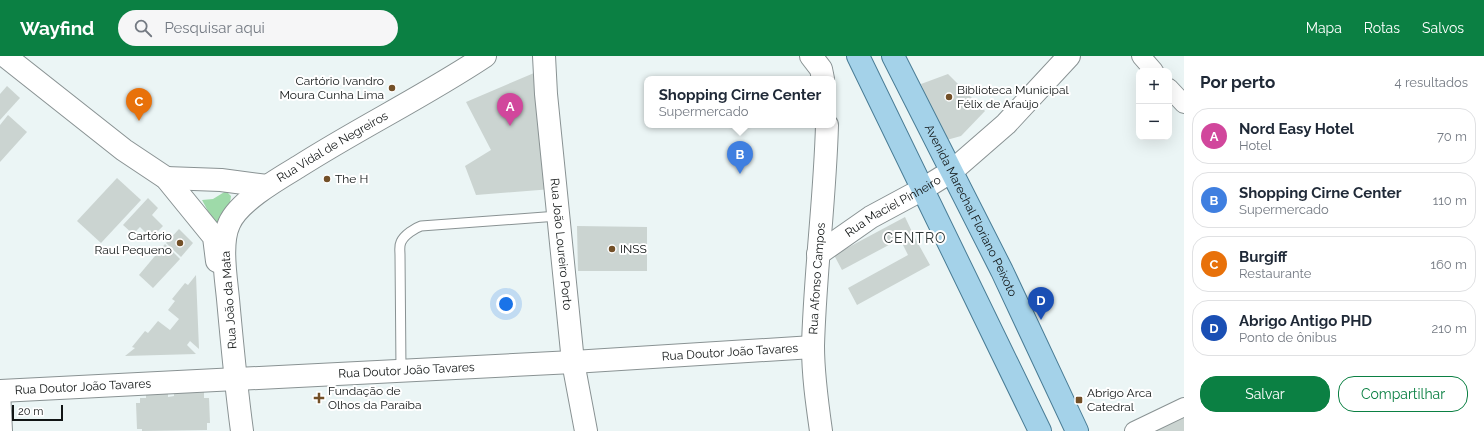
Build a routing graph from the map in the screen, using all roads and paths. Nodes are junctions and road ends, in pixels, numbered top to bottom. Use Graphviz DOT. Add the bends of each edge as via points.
graph roads {
  1 [pos="5,56"];
  2 [pos="485,56"];
  3 [pos="544,56"];
  4 [pos="811,56"];
  5 [pos="858,56"];
  6 [pos="893,56"];
  7 [pos="1069,56"];
  8 [pos="1141,56"];
  9 [pos="1151,68"];
  10 [pos="822,76"];
  11 [pos="1172,91"];
  12 [pos="1184,104"];
  13 [pos="827,128"];
  14 [pos="952,172"];
  15 [pos="166,178"];
  16 [pos="267,186"];
  17 [pos="923,189"];
  18 [pos="559,216"];
  19 [pos="818,254"];
  20 [pos="813,348"];
  21 [pos="573,362"];
  22 [pos="400,370"];
  23 [pos="229,379"];
  24 [pos="0,391"];
  25 [pos="1184,407"];
  26 [pos="3,431"];
  27 [pos="229,431"];
  28 [pos="242,431"];
  29 [pos="586,431"];
  30 [pos="821,431"];
  31 [pos="1040,431"];
  32 [pos="1077,431"];
  33 [pos="1134,431"];
  1 -- 15 [label="main road" via="124,150"];
  2 -- 16 [label="main road, Rua Vidal de Negreiros"];
  3 -- 18 [label="main road, Rua João Loureiro Porto"];
  4 -- 10 [label="main road" via="821,69"];
  5 -- 17 [label="main road"];
  6 -- 14 [label="main road, Avenida Marechal Floriano Peixoto"];
  7 -- 14 [label="main road, Rua Maciel Pinheiro" via="1006,124"];
  8 -- 9 [label="street"];
  11 -- 12 [label="street"];
  13 -- 19 [label="main road, Rua Afonso Campos"];
  14 -- 17 [label="main road, Rua Maciel Pinheiro"];
  14 -- 32 [label="main road, Avenida Marechal Floriano Peixoto"];
  15 -- 16 [label="main road, Rua Vidal de Negreiros" via="221,180"];
  15 -- 23 [label="main road, Rua João da Mata" via="214,237"];
  16 -- 23 [label="main road, Rua João da Mata" via="239,210 229,224 226,235 224,254"];
  17 -- 19 [label="main road, Rua Maciel Pinheiro" via="871,217"];
  17 -- 31 [label="main road"];
  18 -- 21 [label="main road, Rua João Loureiro Porto"];
  18 -- 22 [label="lane" via="421,226 402,240"];
  19 -- 20 [label="main road, Rua Afonso Campos"];
  20 -- 21 [label="main road, Rua Doutor João Tavares"];
  20 -- 30 [label="main road, Rua Afonso Campos"];
  21 -- 22 [label="main road, Rua Doutor João Tavares"];
  21 -- 29 [label="main road, Rua João Loureiro Porto"];
  22 -- 23 [label="main road, Rua Doutor João Tavares"];
  23 -- 24 [label="main road, Rua Doutor João Tavares"];
  23 -- 27 [label="main road, Rua João da Mata"];
  23 -- 28 [label="main road, Rua João da Mata"];
  24 -- 26 [label="street"];
  25 -- 33 [label="street"];
}
